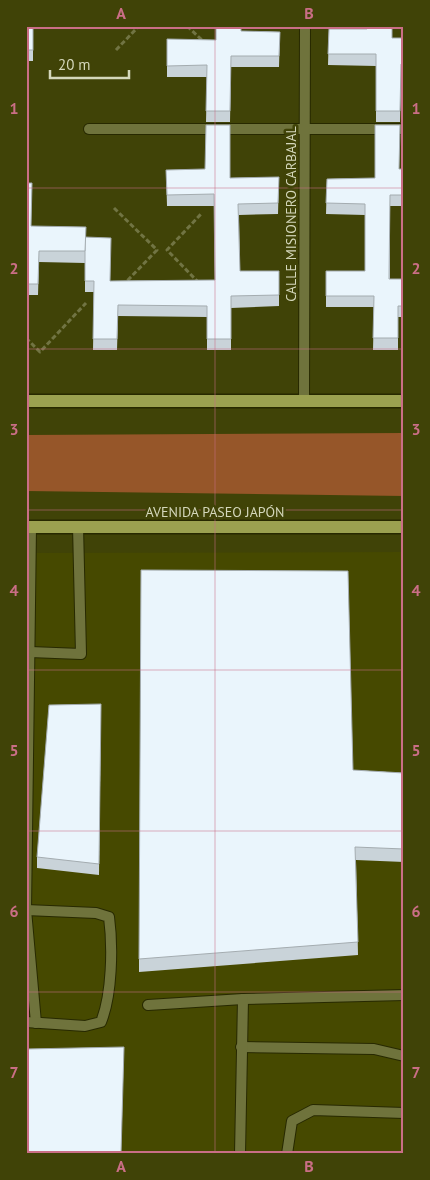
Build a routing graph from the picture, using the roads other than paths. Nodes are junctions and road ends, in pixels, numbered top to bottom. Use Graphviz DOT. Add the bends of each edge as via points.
graph roads {
  1 [pos="304,26"];
  2 [pos="404,128"];
  3 [pos="89,129"];
  4 [pos="305,129"];
  5 [pos="26,401"];
  6 [pos="304,401"];
  7 [pos="404,401"];
  8 [pos="78,526"];
  9 [pos="29,527"];
  10 [pos="404,527"];
  11 [pos="30,652"];
  12 [pos="26,910"];
  13 [pos="404,994"];
  14 [pos="243,999"];
  15 [pos="148,1005"];
  16 [pos="31,1022"];
  17 [pos="241,1047"];
  18 [pos="404,1056"];
  19 [pos="404,1113"];
  20 [pos="240,1154"];
  21 [pos="287,1154"];
  1 -- 4 [label="street, CALLE MISIONERO CARBAJAL"];
  2 -- 4 [label="street"];
  3 -- 4 [label="street"];
  4 -- 6 [label="street, CALLE MISIONERO CARBAJAL"];
  5 -- 6 [label="main road"];
  6 -- 7 [label="main road"];
  8 -- 9 [label="main road, AVENIDA PASEO JAPÓN"];
  8 -- 10 [label="main road, AVENIDA PASEO JAPÓN"];
  8 -- 11 [label="street" via="82,654"];
  9 -- 11 [label="street"];
  11 -- 12 [label="street"];
  12 -- 16 [label="street"];
  12 -- 16 [label="street" via="96,913 108,917 111,932 107,1006 101,1022 85,1026"];
  13 -- 14 [label="street"];
  14 -- 15 [label="street"];
  14 -- 17 [label="street"];
  17 -- 18 [label="street" via="374,1050"];
  17 -- 20 [label="street"];
  19 -- 21 [label="street" via="313,1110 292,1121"];
}
